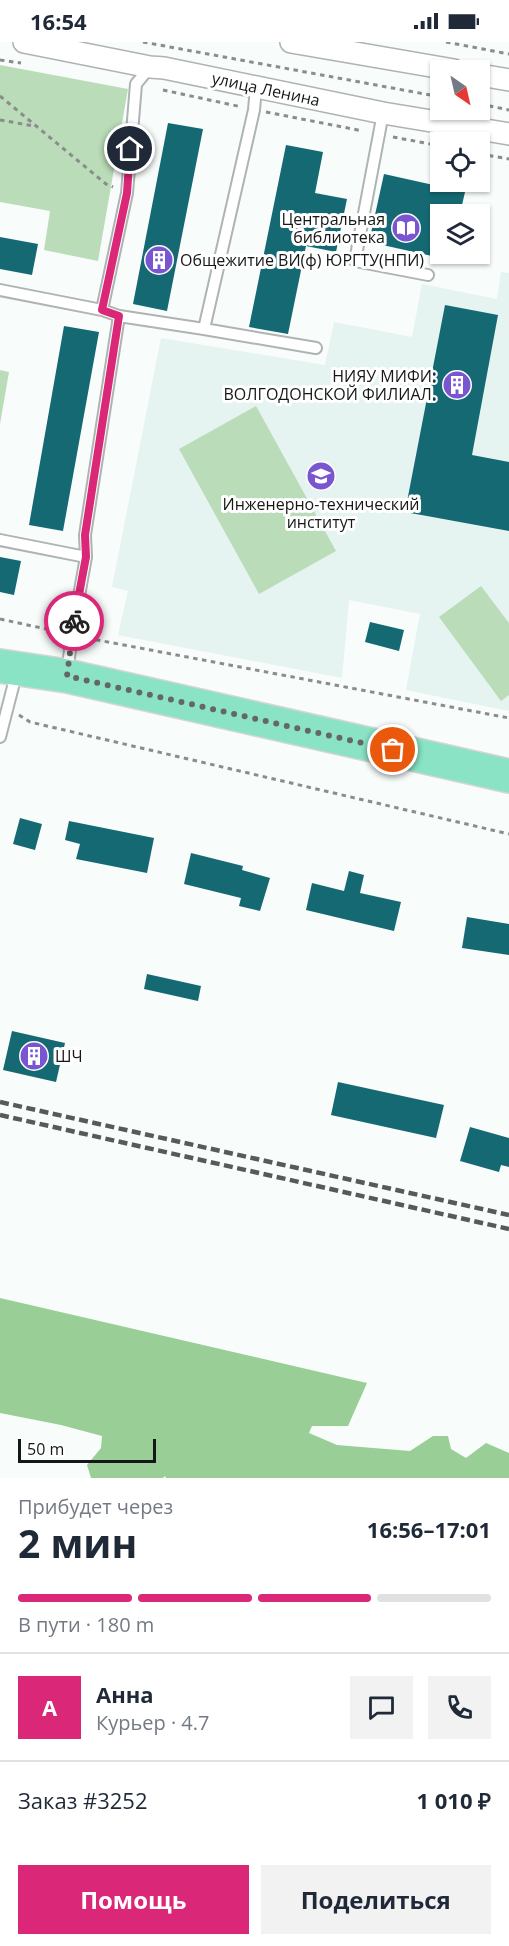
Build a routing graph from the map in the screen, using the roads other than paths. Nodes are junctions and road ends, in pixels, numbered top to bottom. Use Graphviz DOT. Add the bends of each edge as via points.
graph roads {
  1 [pos="24,42"];
  2 [pos="291,42"];
  3 [pos="430,66"];
  4 [pos="150,67"];
  5 [pos="490,77"];
  6 [pos="509,80"];
  7 [pos="256,87"];
  8 [pos="383,113"];
  9 [pos="509,134"];
  10 [pos="428,275"];
  11 [pos="0,290"];
  12 [pos="102,310"];
  13 [pos="119,316"];
  14 [pos="204,329"];
  15 [pos="316,348"];
  16 [pos="0,540"];
  17 [pos="86,557"];
  18 [pos="9,667"];
  19 [pos="67,676"];
  20 [pos="0,737"];
  21 [pos="509,776"];
  1 -- 4 [label="street, улица Ленина"];
  2 -- 3 [label="street"];
  4 -- 7 [label="street, улица Ленина"];
  4 -- 12 [label="lane" via="136,84 127,193"];
  5 -- 6 [label="street"];
  7 -- 8 [label="street, улица Ленина"];
  7 -- 14 [label="lane"];
  8 -- 9 [label="street, улица Ленина"];
  8 -- 10 [label="lane" via="355,261"];
  11 -- 12 [label="lane"];
  12 -- 13 [label="lane"];
  13 -- 14 [label="lane"];
  13 -- 17 [label="lane" via="85,535"];
  14 -- 15 [label="lane"];
  16 -- 17 [label="lane"];
  17 -- 19 [label="lane"];
  18 -- 19 [label="main road"];
  18 -- 20 [label="lane"];
  19 -- 21 [label="main road"];
}
